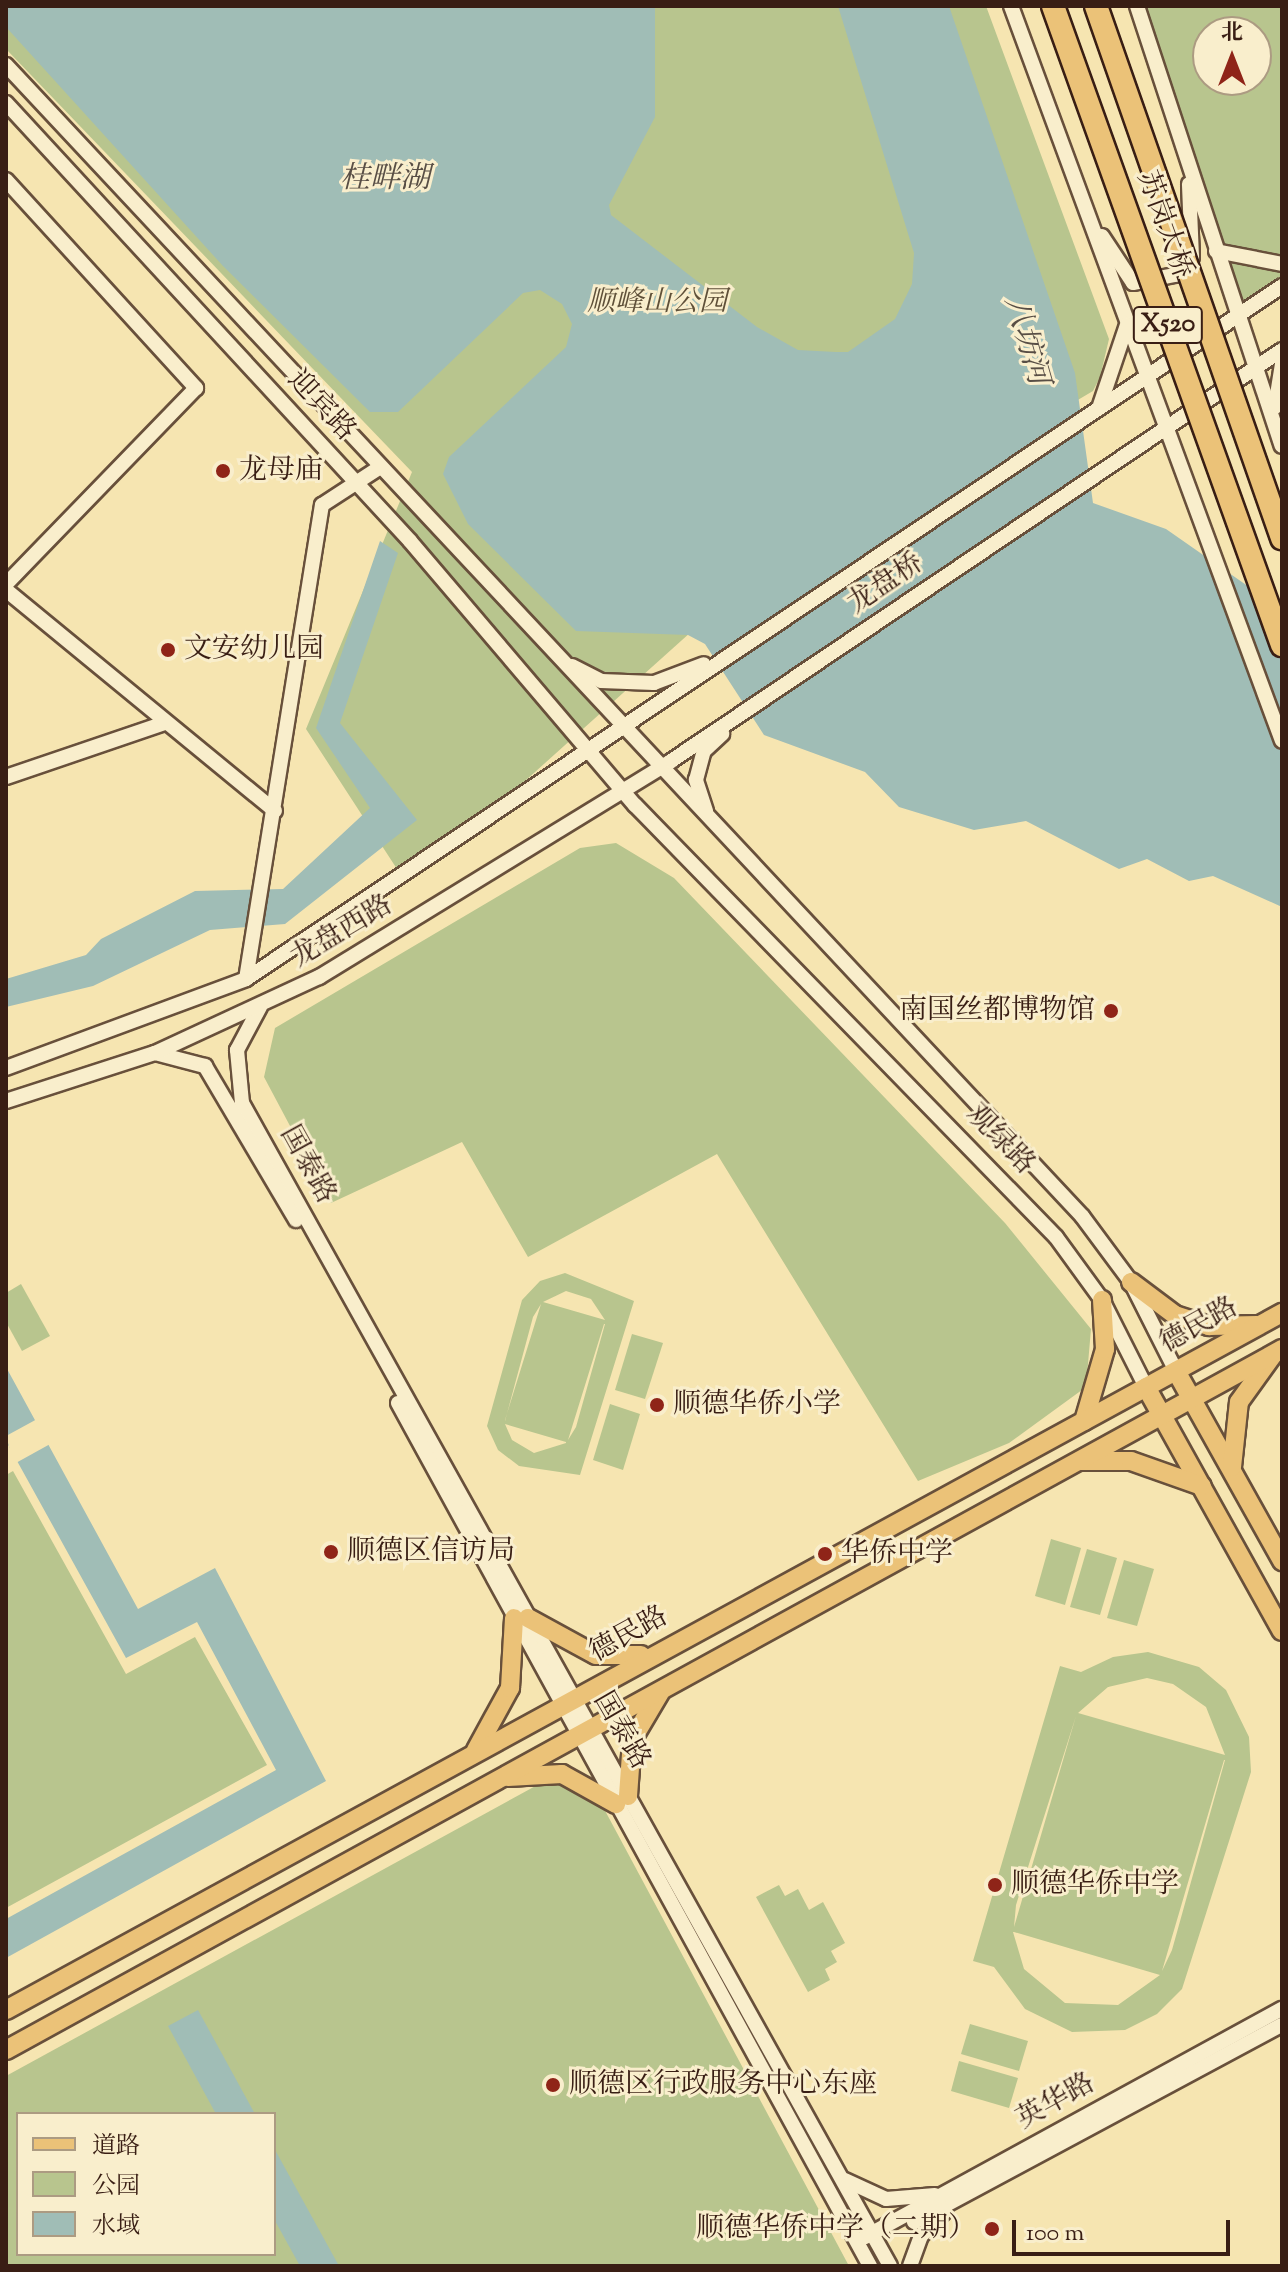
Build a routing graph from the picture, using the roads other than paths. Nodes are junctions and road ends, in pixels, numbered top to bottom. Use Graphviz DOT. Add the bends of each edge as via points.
graph roads {
  1 [pos="1011,6"];
  2 [pos="1053,6"];
  3 [pos="1096,6"];
  4 [pos="1139,6"];
  5 [pos="6,65"];
  6 [pos="6,103"];
  7 [pos="1186,153"];
  8 [pos="6,180"];
  9 [pos="1078,194"];
  10 [pos="1216,251"];
  11 [pos="1282,264"];
  12 [pos="1282,286"];
  13 [pos="1236,313"];
  14 [pos="1127,325"];
  15 [pos="1282,350"];
  16 [pos="1282,364"];
  17 [pos="1256,368"];
  18 [pos="1146,375"];
  19 [pos="1097,411"];
  20 [pos="1167,431"];
  21 [pos="1280,439"];
  22 [pos="379,468"];
  23 [pos="356,481"];
  24 [pos="1282,538"];
  25 [pos="6,587"];
  26 [pos="751,642"];
  27 [pos="1282,645"];
  28 [pos="562,661"];
  29 [pos="758,702"];
  30 [pos="165,723"];
  31 [pos="624,727"];
  32 [pos="1282,741"];
  33 [pos="593,749"];
  34 [pos="679,755"];
  35 [pos="661,767"];
  36 [pos="6,777"];
  37 [pos="624,790"];
  38 [pos="275,811"];
  39 [pos="708,817"];
  40 [pos="246,979"];
  41 [pos="260,1007"];
  42 [pos="155,1053"];
  43 [pos="6,1068"];
  44 [pos="6,1101"];
  45 [pos="1131,1282"];
  46 [pos="1102,1300"];
  47 [pos="1282,1313"];
  48 [pos="1259,1325"];
  49 [pos="1278,1351"];
  50 [pos="1176,1371"];
  51 [pos="1146,1387"];
  52 [pos="1191,1398"];
  53 [pos="1162,1415"];
  54 [pos="1084,1421"];
  55 [pos="1077,1461"];
  56 [pos="1232,1470"];
  57 [pos="1202,1486"];
  58 [pos="1282,1561"];
  59 [pos="521,1618"];
  60 [pos="1282,1631"];
  61 [pos="656,1652"];
  62 [pos="664,1687"];
  63 [pos="566,1701"];
  64 [pos="582,1732"];
  65 [pos="474,1752"];
  66 [pos="498,1778"];
  67 [pos="622,1800"];
  68 [pos="1282,2009"];
  69 [pos="6,2010"];
  70 [pos="1282,2025"];
  71 [pos="6,2050"];
  72 [pos="844,2180"];
  73 [pos="947,2199"];
  74 [pos="875,2237"];
  75 [pos="858,2246"];
  76 [pos="870,2266"];
  77 [pos="890,2266"];
  78 [pos="910,2266"];
  1 -- 9 [label="street"];
  2 -- 27 [label="highway, 苏岗大桥 / X520, bridge"];
  3 -- 24 [label="highway, 苏岗大桥 / X520, bridge"];
  4 -- 7 [label="street"];
  5 -- 22 [label="street, 观绿路"];
  6 -- 23 [label="street, 迎宾路"];
  7 -- 9 [label="street" via="1192,257 1175,275 1133,283 1121,275"];
  7 -- 10 [label="street"];
  8 -- 25 [label="street" via="196,388"];
  9 -- 14 [label="street"];
  10 -- 11 [label="street"];
  10 -- 13 [label="street"];
  12 -- 13 [label="street, 龙盘桥"];
  13 -- 17 [label="street"];
  13 -- 18 [label="street, 龙盘桥"];
  14 -- 18 [label="street"];
  14 -- 19 [label="street"];
  15 -- 17 [label="street, 龙盘桥"];
  16 -- 21 [label="street" via="1273,394"];
  17 -- 20 [label="street, 龙盘桥"];
  17 -- 21 [label="street"];
  18 -- 19 [label="street, 龙盘桥"];
  18 -- 20 [label="street"];
  19 -- 26 [label="street, 龙盘桥"];
  20 -- 29 [label="street, 龙盘桥"];
  20 -- 32 [label="street"];
  22 -- 23 [label="street"];
  22 -- 28 [label="street, 观绿路"];
  23 -- 33 [label="street, 迎宾路"];
  23 -- 38 [label="street" via="322,505"];
  25 -- 30 [label="street"];
  26 -- 28 [label="street" via="665,682 601,681"];
  26 -- 31 [label="street, 龙盘桥"];
  28 -- 31 [label="street, 观绿路"];
  29 -- 34 [label="street, 龙盘桥"];
  29 -- 39 [label="street" via="704,751 696,780"];
  30 -- 36 [label="street"];
  30 -- 38 [label="street"];
  31 -- 33 [label="street, 龙盘桥"];
  31 -- 35 [label="street, 观绿路"];
  33 -- 37 [label="street, 观绿路"];
  33 -- 40 [label="street, 龙盘桥"];
  34 -- 35 [label="street, 龙盘西路"];
  35 -- 37 [label="street, 龙盘西路"];
  35 -- 39 [label="street, 观绿路"];
  37 -- 41 [label="street, 龙盘西路"];
  37 -- 46 [label="street, 观绿路" via="1056,1237"];
  38 -- 40 [label="street"];
  39 -- 45 [label="street, 观绿路" via="1082,1216"];
  40 -- 43 [label="street"];
  41 -- 42 [label="street, 龙盘西路"];
  41 -- 59 [label="street, 国泰路" via="235,1059 242,1103"];
  42 -- 44 [label="street, 龙盘西路"];
  42 -- 59 [label="street, 国泰路" via="205,1066"];
  45 -- 48 [label="main road" via="1175,1315 1209,1326"];
  45 -- 50 [label="street, 观绿路"];
  46 -- 51 [label="street, 观绿路"];
  46 -- 54 [label="main road" via="1105,1349"];
  47 -- 48 [label="main road, 德民路"];
  48 -- 50 [label="main road, 德民路"];
  49 -- 52 [label="main road"];
  49 -- 56 [label="main road" via="1239,1402"];
  50 -- 51 [label="main road, 德民路"];
  50 -- 52 [label="main road, 观绿路"];
  51 -- 53 [label="main road, 观绿路"];
  51 -- 54 [label="main road, 德民路"];
  52 -- 53 [label="main road"];
  52 -- 56 [label="main road, 观绿路"];
  53 -- 55 [label="main road"];
  53 -- 57 [label="main road, 观绿路"];
  54 -- 61 [label="main road, 德民路"];
  55 -- 57 [label="main road" via="1131,1461"];
  55 -- 62 [label="main road"];
  56 -- 58 [label="main road, 观绿路"];
  57 -- 60 [label="main road, 观绿路"];
  59 -- 61 [label="main road" via="596,1655"];
  59 -- 63 [label="street, 国泰路"];
  59 -- 65 [label="main road" via="510,1688"];
  61 -- 63 [label="main road, 德民路"];
  62 -- 64 [label="main road"];
  62 -- 67 [label="main road" via="632,1740"];
  63 -- 64 [label="street, 国泰路"];
  63 -- 65 [label="main road, 德民路"];
  64 -- 66 [label="main road"];
  64 -- 67 [label="street, 国泰路"];
  65 -- 69 [label="main road, 德民路"];
  66 -- 67 [label="main road" via="562,1774"];
  66 -- 71 [label="main road"];
  67 -- 72 [label="street, 国泰路"];
  67 -- 75 [label="street, 国泰路"];
  68 -- 73 [label="street, 英华路"];
  70 -- 73 [label="street, 英华路"];
  72 -- 73 [label="street" via="886,2199"];
  72 -- 74 [label="street, 国泰路"];
  73 -- 74 [label="street, 英华路"];
  73 -- 78 [label="street" via="921,2236"];
  74 -- 75 [label="street, 英华路"];
  74 -- 77 [label="street, 国泰路"];
  75 -- 76 [label="street, 国泰路"];
}
